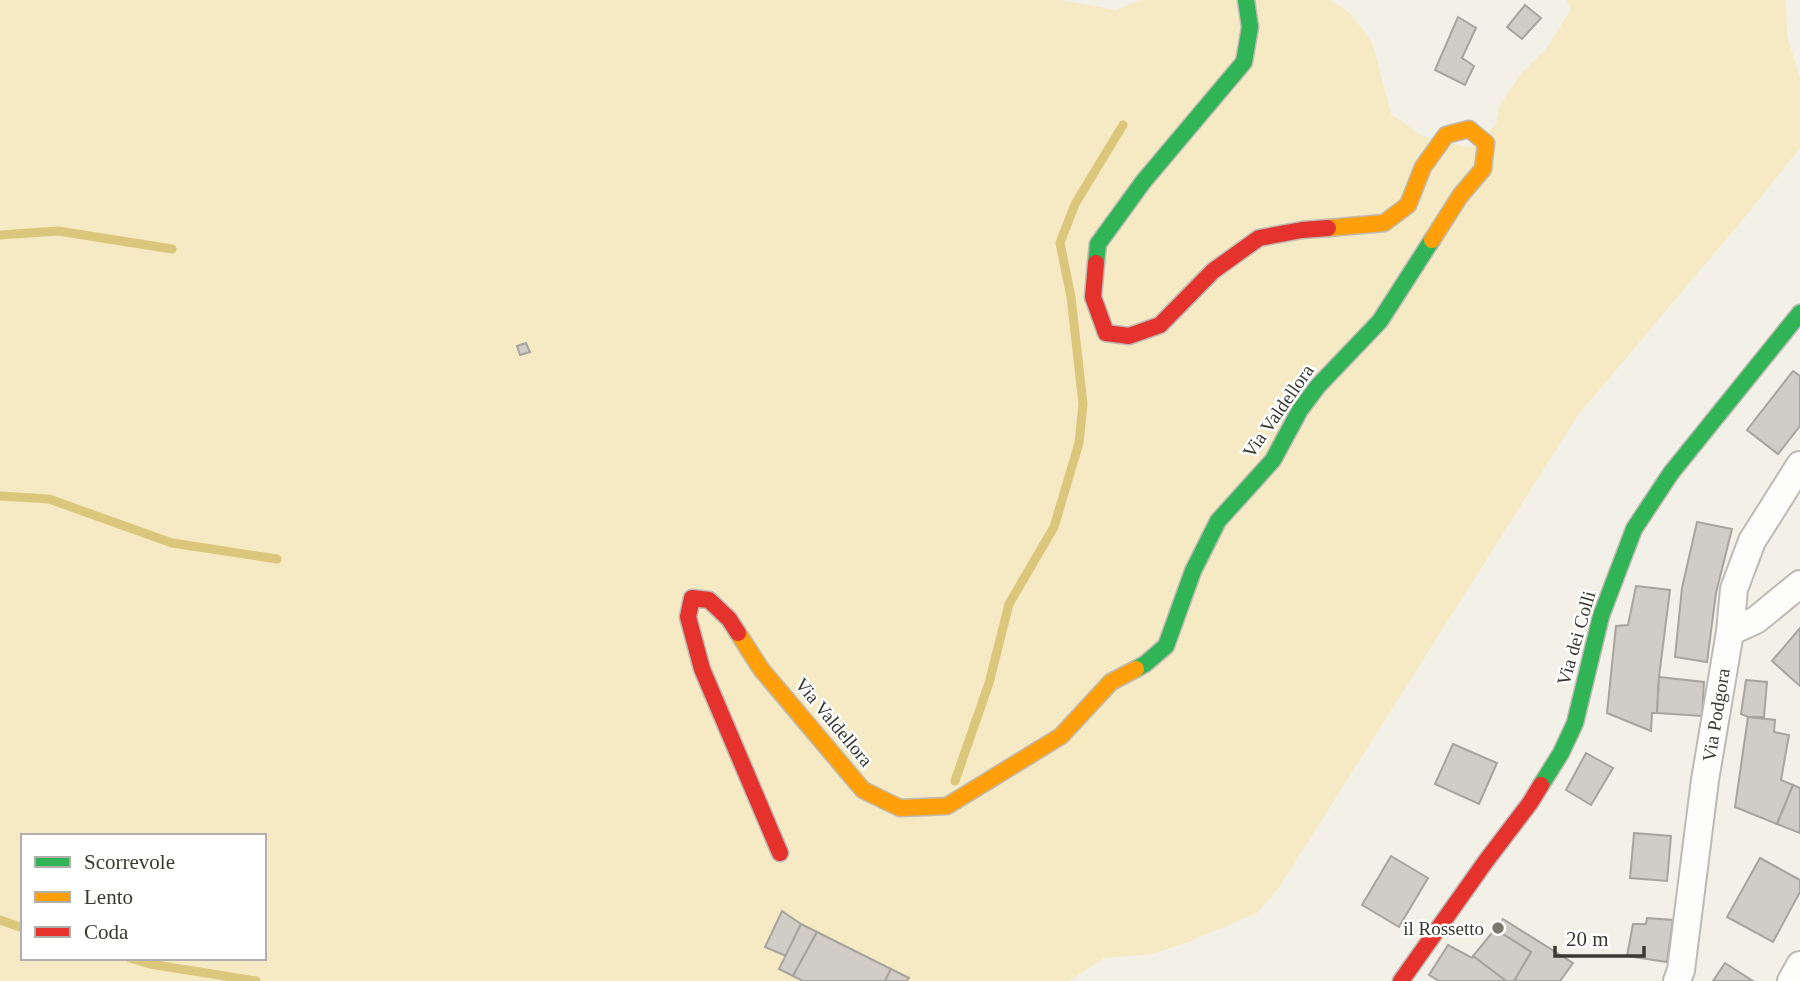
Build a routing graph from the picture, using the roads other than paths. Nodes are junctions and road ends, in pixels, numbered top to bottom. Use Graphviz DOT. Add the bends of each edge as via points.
graph roads {
  1 [pos="1246,0"];
  2 [pos="1800,313"];
  3 [pos="1800,465"];
  4 [pos="1800,583"];
  5 [pos="1730,632"];
  6 [pos="780,853"];
  7 [pos="1800,965"];
  8 [pos="1401,981"];
  9 [pos="1678,981"];
  10 [pos="1791,981"];
  1 -- 6 [label="street, Via Valdellora" via="1250,27 1244,62 1098,244 1093,297 1106,333 1129,336 1160,325 1213,271 1259,238 1384,223 1408,205 1423,167 1446,135 1469,129 1486,143 1483,170 1460,196 1380,321 1318,386 1273,460 1218,521 1193,571 1166,646 1145,664 1111,682 1061,736 947,806 900,807 863,790 761,669 729,619 709,600 692,598 688,617 702,669"];
  2 -- 8 [label="street, Via dei Colli" via="1671,474 1634,529 1601,616 1575,723 1561,753"];
  3 -- 5 [label="street, Via Podgora" via="1752,541 1734,589"];
  4 -- 5 [label="street" via="1756,621"];
  5 -- 9 [label="street, Via Podgora"];
  7 -- 10 [label="street"];
}
